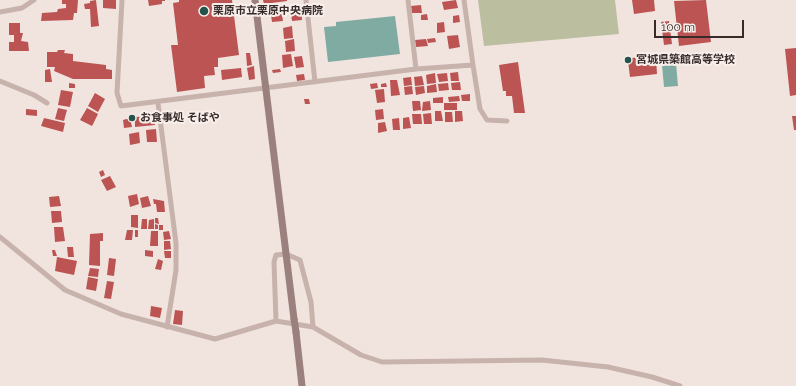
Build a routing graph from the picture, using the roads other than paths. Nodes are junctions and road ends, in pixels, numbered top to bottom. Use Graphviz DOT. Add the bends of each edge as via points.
graph roads {
  1 [pos="34,0"];
  2 [pos="122,0"];
  3 [pos="255,0"];
  4 [pos="306,0"];
  5 [pos="408,0"];
  6 [pos="464,0"];
  7 [pos="0,12"];
  8 [pos="473,65"];
  9 [pos="416,69"];
  10 [pos="0,81"];
  11 [pos="315,82"];
  12 [pos="266,87"];
  13 [pos="46,103"];
  14 [pos="158,103"];
  15 [pos="507,121"];
  16 [pos="0,237"];
  17 [pos="286,254"];
  18 [pos="276,321"];
  19 [pos="167,327"];
  20 [pos="313,327"];
  21 [pos="302,386"];
  22 [pos="680,386"];
  1 -- 7 [label="street" via="22,8"];
  2 -- 14 [label="street" via="117,93 121,106"];
  3 -- 12 [label="street"];
  4 -- 11 [label="street"];
  5 -- 9 [label="street"];
  6 -- 8 [label="street"];
  8 -- 9 [label="street"];
  8 -- 15 [label="street" via="480,109 487,120"];
  9 -- 11 [label="street"];
  10 -- 13 [label="street" via="34,95"];
  11 -- 12 [label="street"];
  12 -- 14 [label="street"];
  12 -- 17 [label="street"];
  14 -- 19 [label="street" via="176,244 176,270"];
  16 -- 19 [label="street" via="65,290 121,314"];
  17 -- 18 [label="street" via="279,254 274,258"];
  17 -- 20 [label="street" via="300,260 311,302"];
  17 -- 21 [label="street, bridge"];
  18 -- 19 [label="street" via="215,339"];
  18 -- 20 [label="street"];
  20 -- 22 [label="street" via="361,355 382,362 542,360 608,367"];
}
